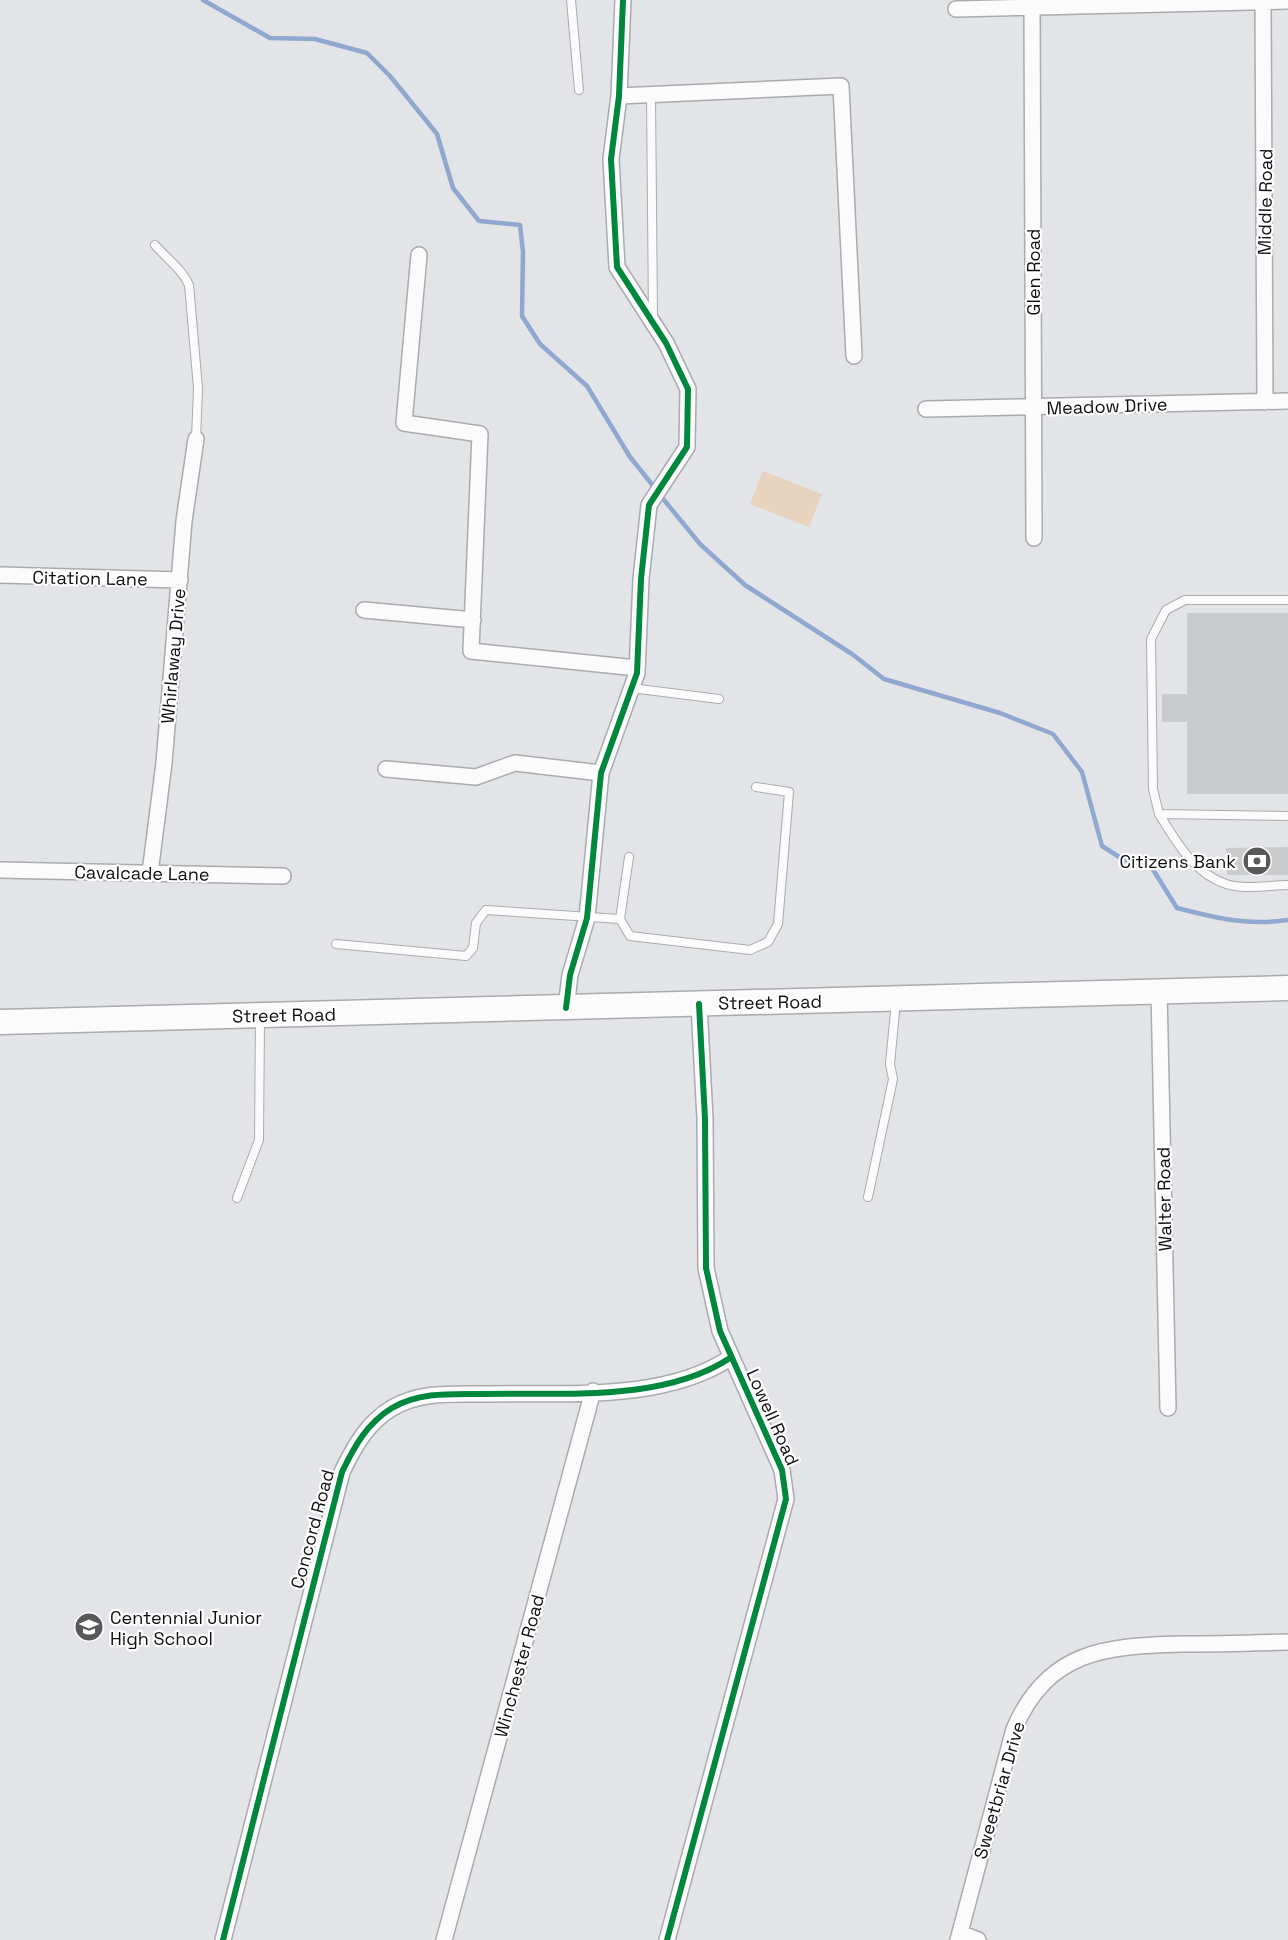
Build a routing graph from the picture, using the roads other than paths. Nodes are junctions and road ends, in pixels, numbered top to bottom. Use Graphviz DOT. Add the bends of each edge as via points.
graph roads {
  1 [pos="571,0"];
  2 [pos="623,0"];
  3 [pos="1288,1"];
  4 [pos="1263,2"];
  5 [pos="1032,6"];
  6 [pos="956,9"];
  7 [pos="579,90"];
  8 [pos="651,95"];
  9 [pos="619,96"];
  10 [pos="155,245"];
  11 [pos="419,255"];
  12 [pos="653,322"];
  13 [pos="854,356"];
  14 [pos="1288,401"];
  15 [pos="1265,402"];
  16 [pos="1034,408"];
  17 [pos="926,409"];
  18 [pos="196,439"];
  19 [pos="1034,538"];
  20 [pos="0,575"];
  21 [pos="180,580"];
  22 [pos="1288,600"];
  23 [pos="364,610"];
  24 [pos="473,620"];
  25 [pos="637,668"];
  26 [pos="631,688"];
  27 [pos="718,699"];
  28 [pos="386,769"];
  29 [pos="601,773"];
  30 [pos="756,787"];
  31 [pos="1159,814"];
  32 [pos="1288,816"];
  33 [pos="629,857"];
  34 [pos="0,870"];
  35 [pos="150,873"];
  36 [pos="284,876"];
  37 [pos="1288,885"];
  38 [pos="587,918"];
  39 [pos="620,919"];
  40 [pos="336,944"];
  41 [pos="1288,988"];
  42 [pos="1160,990"];
  43 [pos="896,999"];
  44 [pos="699,1004"];
  45 [pos="566,1008"];
  46 [pos="260,1015"];
  47 [pos="0,1022"];
  48 [pos="868,1197"];
  49 [pos="237,1198"];
  50 [pos="730,1358"];
  51 [pos="593,1391"];
  52 [pos="1168,1408"];
  53 [pos="1288,1642"];
  54 [pos="959,1937"];
  55 [pos="223,1940"];
  56 [pos="444,1940"];
  57 [pos="667,1940"];
  58 [pos="978,1940"];
  1 -- 7 [label="lane"];
  2 -- 9 [label="street"];
  3 -- 4 [label="street"];
  4 -- 5 [label="street"];
  4 -- 15 [label="street, Middle Road"];
  5 -- 6 [label="street"];
  5 -- 16 [label="street, Glen Road"];
  8 -- 9 [label="street"];
  8 -- 12 [label="lane"];
  8 -- 13 [label="street" via="841,86"];
  9 -- 12 [label="street" via="611,159 617,267"];
  10 -- 18 [label="lane" via="183,271 189,285 198,388"];
  11 -- 24 [label="street" via="404,423 480,434"];
  12 -- 25 [label="street" via="688,389 687,447 649,505"];
  14 -- 15 [label="street, Meadow Drive"];
  15 -- 16 [label="street, Meadow Drive"];
  16 -- 17 [label="street, Meadow Drive"];
  16 -- 19 [label="street, Glen Road"];
  18 -- 21 [label="street, Whirlaway Drive"];
  20 -- 21 [label="street, Citation Lane"];
  21 -- 35 [label="street, Whirlaway Drive"];
  22 -- 31 [label="lane" via="1185,600 1166,610 1151,639 1153,789"];
  23 -- 24 [label="street"];
  24 -- 25 [label="street" via="471,651"];
  25 -- 26 [label="street"];
  26 -- 27 [label="lane"];
  26 -- 29 [label="street"];
  28 -- 29 [label="street" via="476,777 515,763"];
  29 -- 38 [label="street"];
  30 -- 39 [label="lane" via="789,792 778,924 768,942 750,950 630,936"];
  31 -- 32 [label="lane"];
  31 -- 37 [label="lane" via="1181,849 1202,872 1228,885"];
  33 -- 39 [label="lane"];
  34 -- 35 [label="street, Cavalcade Lane"];
  35 -- 36 [label="street, Cavalcade Lane"];
  38 -- 39 [label="lane"];
  38 -- 40 [label="lane" via="486,910 476,923 473,948 466,956"];
  38 -- 45 [label="street" via="570,975"];
  41 -- 42 [label="main road, Street Road"];
  42 -- 43 [label="main road, Street Road"];
  42 -- 52 [label="street, Walter Road"];
  43 -- 44 [label="main road, Street Road"];
  43 -- 48 [label="lane" via="890,1064 893,1079"];
  44 -- 45 [label="main road, Street Road"];
  44 -- 50 [label="street, Lowell Road" via="706,1268 713,1309"];
  45 -- 46 [label="main road, Street Road"];
  46 -- 47 [label="main road, Street Road"];
  46 -- 49 [label="lane" via="260,1140"];
  50 -- 51 [label="street, Concord Road" via="700,1374 657,1388"];
  50 -- 57 [label="street, Lowell Road" via="782,1470 786,1499"];
  51 -- 55 [label="street, Concord Road" via="432,1395 409,1400 368,1428 354,1446 342,1472"];
  51 -- 56 [label="street, Winchester Road"];
  53 -- 54 [label="street, Sweetbriar Drive" via="1111,1648 1054,1672 1029,1700 1014,1729"];
  54 -- 58 [label="street"];
}
